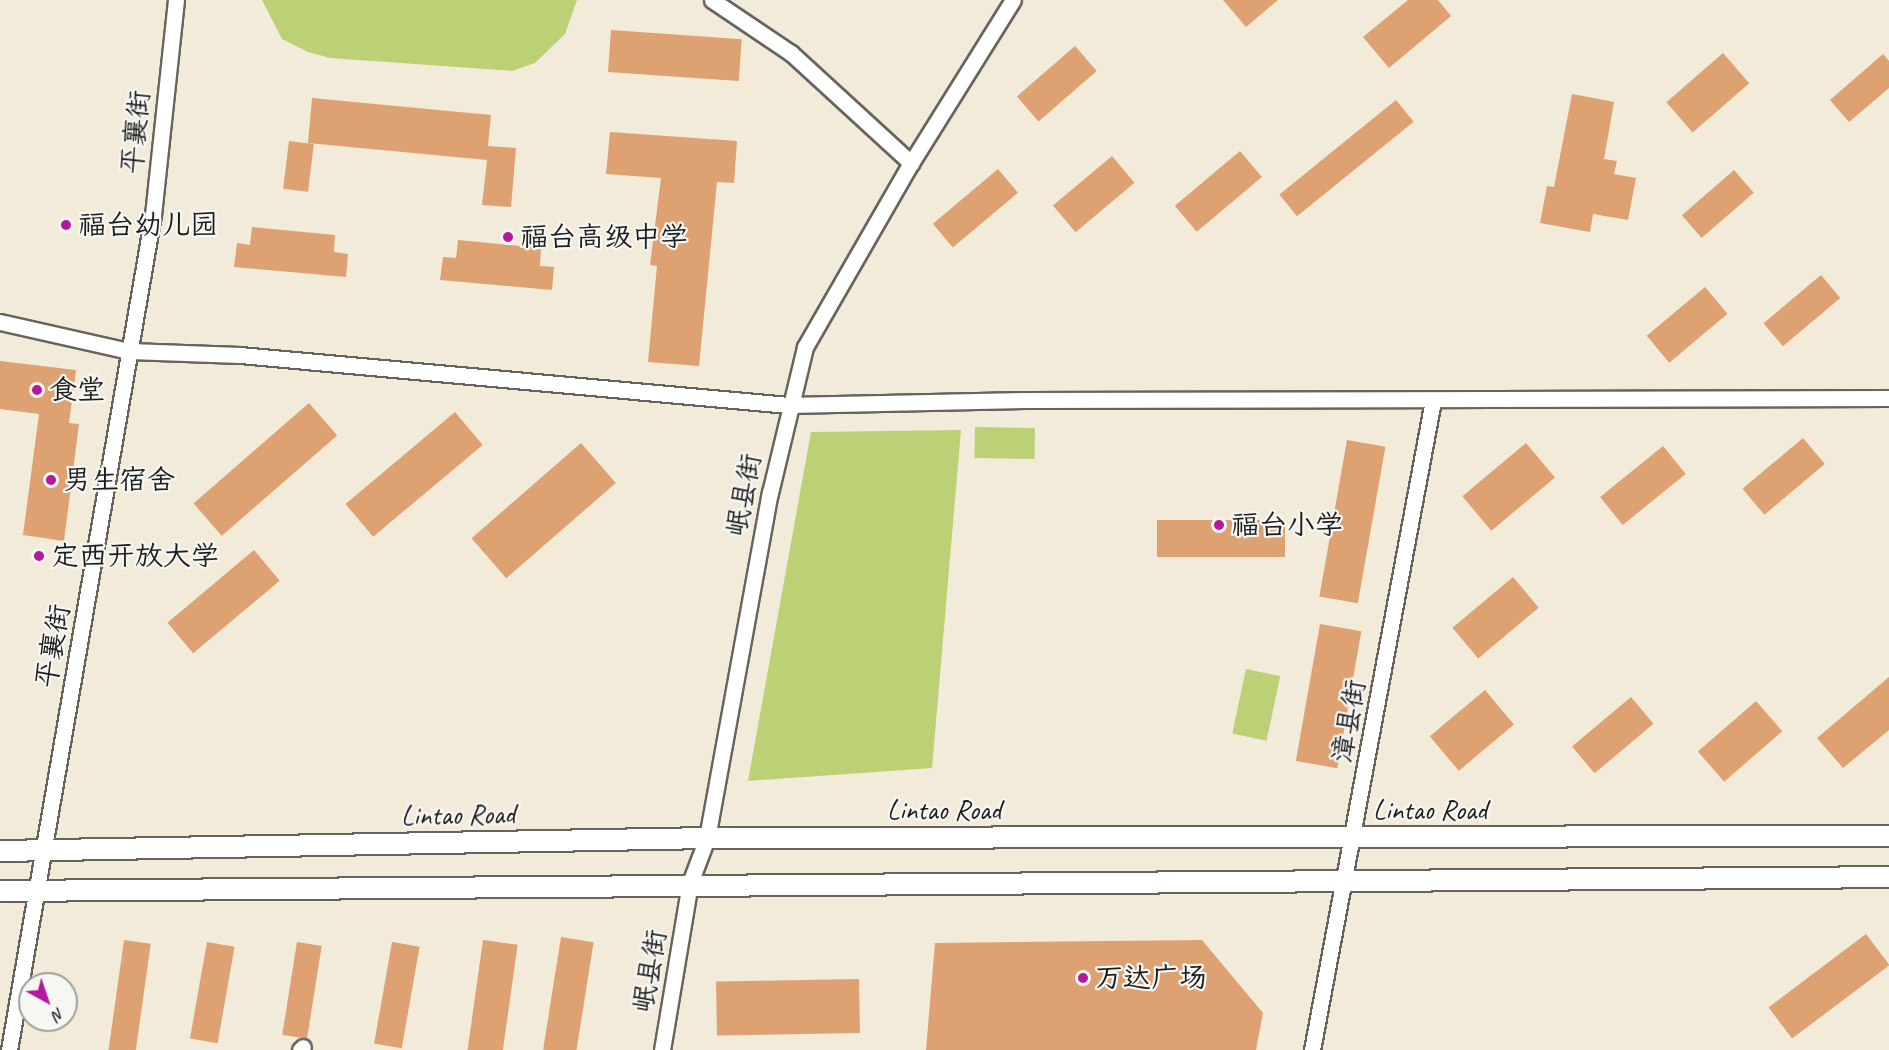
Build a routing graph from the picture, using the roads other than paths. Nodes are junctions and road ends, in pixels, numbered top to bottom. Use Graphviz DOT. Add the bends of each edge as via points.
graph roads {
  1 [pos="176,0"];
  2 [pos="712,0"];
  3 [pos="1013,0"];
  4 [pos="911,162"];
  5 [pos="0,322"];
  6 [pos="129,351"];
  7 [pos="1889,398"];
  8 [pos="1433,400"];
  9 [pos="788,405"];
  10 [pos="1889,836"];
  11 [pos="707,838"];
  12 [pos="1354,838"];
  13 [pos="0,851"];
  14 [pos="43,852"];
  15 [pos="1889,877"];
  16 [pos="1341,880"];
  17 [pos="690,883"];
  18 [pos="0,891"];
  19 [pos="37,893"];
  20 [pos="9,1050"];
  21 [pos="662,1050"];
  22 [pos="1312,1050"];
  1 -- 6 [label="street, 平襄街" via="153,215"];
  2 -- 4 [label="street" via="791,53"];
  3 -- 4 [label="street, 岷县街"];
  4 -- 9 [label="street, 岷县街" via="805,346"];
  5 -- 6 [label="street"];
  6 -- 9 [label="street" via="240,355"];
  6 -- 14 [label="street, 平襄街"];
  7 -- 8 [label="street"];
  8 -- 9 [label="street" via="1024,400"];
  8 -- 12 [label="street, 漳县街"];
  9 -- 11 [label="street, 岷县街"];
  10 -- 12 [label="main road, Lintao Road"];
  11 -- 12 [label="main road, Lintao Road"];
  11 -- 14 [label="main road, Lintao Road"];
  11 -- 17 [label="street, 岷县街"];
  12 -- 16 [label="street, 漳县街"];
  13 -- 14 [label="main road, Lintao Road"];
  14 -- 19 [label="street, 平襄街"];
  15 -- 16 [label="main road"];
  16 -- 17 [label="main road"];
  16 -- 22 [label="street, 漳县街"];
  17 -- 19 [label="main road"];
  17 -- 21 [label="street, 岷县街"];
  18 -- 19 [label="main road"];
  19 -- 20 [label="street, 平襄街"];
}
